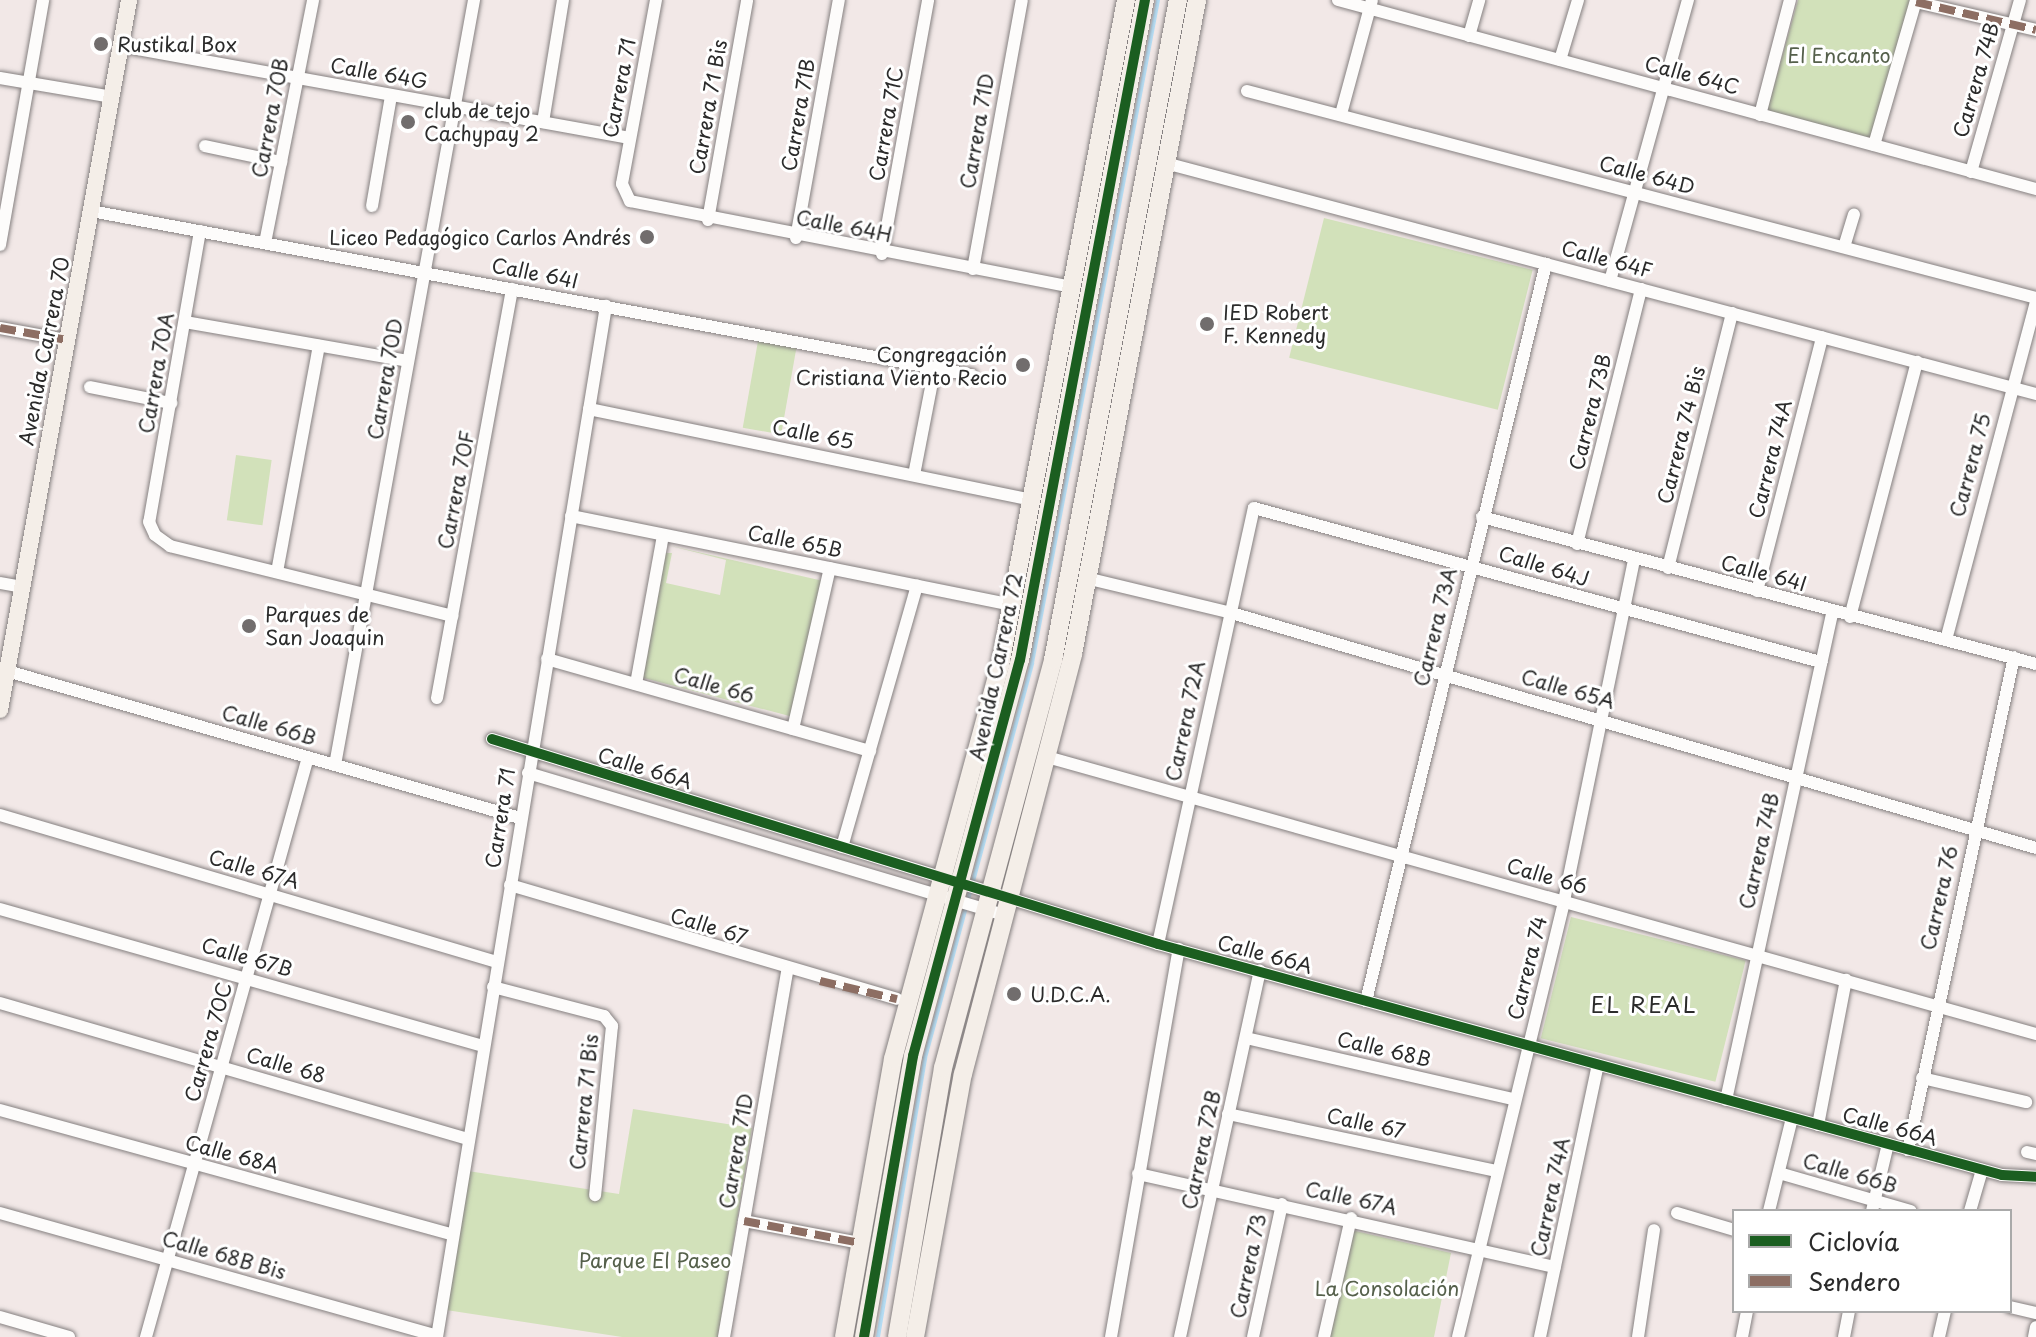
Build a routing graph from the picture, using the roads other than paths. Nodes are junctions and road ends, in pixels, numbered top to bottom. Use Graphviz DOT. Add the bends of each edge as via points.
graph roads {
  1 [pos="43,0"];
  2 [pos="129,0"];
  3 [pos="313,0"];
  4 [pos="474,0"];
  5 [pos="563,0"];
  6 [pos="656,0"];
  7 [pos="747,0"];
  8 [pos="839,0"];
  9 [pos="928,0"];
  10 [pos="1022,0"];
  11 [pos="1126,0"];
  12 [pos="1145,0"];
  13 [pos="1178,0"];
  14 [pos="1197,0"];
  15 [pos="1338,0"];
  16 [pos="1479,0"];
  17 [pos="1578,0"];
  18 [pos="1688,0"];
  19 [pos="1790,0"];
  20 [pos="2020,0"];
  21 [pos="1916,1"];
  22 [pos="1371,4"];
  23 [pos="2013,24"];
  24 [pos="2036,30"];
  25 [pos="1469,36"];
  26 [pos="121,46"];
  27 [pos="1116,54"];
  28 [pos="1560,60"];
  29 [pos="0,78"];
  30 [pos="298,79"];
  31 [pos="29,83"];
  32 [pos="1131,84"];
  33 [pos="1664,88"];
  34 [pos="1247,91"];
  35 [pos="391,96"];
  36 [pos="112,97"];
  37 [pos="454,107"];
  38 [pos="1341,114"];
  39 [pos="1760,115"];
  40 [pos="543,122"];
  41 [pos="630,138"];
  42 [pos="1874,145"];
  43 [pos="205,146"];
  44 [pos="281,162"];
  45 [pos="1169,164"];
  46 [pos="1971,172"];
  47 [pos="622,184"];
  48 [pos="2036,189"];
  49 [pos="1634,192"];
  50 [pos="372,206"];
  51 [pos="91,211"];
  52 [pos="1854,215"];
  53 [pos="708,220"];
  54 [pos="200,231"];
  55 [pos="796,238"];
  56 [pos="265,243"];
  57 [pos="0,245"];
  58 [pos="1844,247"];
  59 [pos="882,254"];
  60 [pos="1546,264"];
  61 [pos="973,269"];
  62 [pos="424,272"];
  63 [pos="1610,281"];
  64 [pos="1071,287"];
  65 [pos="512,289"];
  66 [pos="1641,289"];
  67 [pos="2036,300"];
  68 [pos="606,306"];
  69 [pos="1732,313"];
  70 [pos="185,322"];
  71 [pos="0,328"];
  72 [pos="1133,337"];
  73 [pos="1822,337"];
  74 [pos="67,340"];
  75 [pos="319,346"];
  76 [pos="408,361"];
  77 [pos="1107,362"];
  78 [pos="1917,362"];
  79 [pos="935,367"];
  80 [pos="972,375"];
  81 [pos="1071,381"];
  82 [pos="90,387"];
  83 [pos="2011,388"];
  84 [pos="2036,394"];
  85 [pos="171,403"];
  86 [pos="1046,407"];
  87 [pos="589,409"];
  88 [pos="1093,432"];
  89 [pos="1103,468"];
  90 [pos="914,475"];
  91 [pos="1028,499"];
  92 [pos="1254,508"];
  93 [pos="571,516"];
  94 [pos="1482,517"];
  95 [pos="663,535"];
  96 [pos="1577,544"];
  97 [pos="1634,559"];
  98 [pos="1471,565"];
  99 [pos="830,568"];
  100 [pos="1668,568"];
  101 [pos="277,572"];
  102 [pos="1086,578"];
  103 [pos="0,583"];
  104 [pos="917,586"];
  105 [pos="22,587"];
  106 [pos="1757,591"];
  107 [pos="366,596"];
  108 [pos="1011,605"];
  109 [pos="1624,610"];
  110 [pos="1228,612"];
  111 [pos="1832,613"];
  112 [pos="452,616"];
  113 [pos="1850,617"];
  114 [pos="1946,640"];
  115 [pos="2014,657"];
  116 [pos="547,659"];
  117 [pos="1821,662"];
  118 [pos="2036,664"];
  119 [pos="7,671"];
  120 [pos="1443,673"];
  121 [pos="636,684"];
  122 [pos="437,698"];
  123 [pos="0,710"];
  124 [pos="1601,719"];
  125 [pos="793,729"];
  126 [pos="492,739"];
  127 [pos="870,751"];
  128 [pos="531,752"];
  129 [pos="308,757"];
  130 [pos="1047,757"];
  131 [pos="335,765"];
  132 [pos="528,773"];
  133 [pos="1797,777"];
  134 [pos="1189,797"];
  135 [pos="0,815"];
  136 [pos="520,818"];
  137 [pos="1975,830"];
  138 [pos="842,847"];
  139 [pos="2036,848"];
  140 [pos="1401,856"];
  141 [pos="510,885"];
  142 [pos="954,891"];
  143 [pos="270,895"];
  144 [pos="1564,901"];
  145 [pos="991,902"];
  146 [pos="0,909"];
  147 [pos="1158,944"];
  148 [pos="1179,949"];
  149 [pos="1755,955"];
  150 [pos="497,962"];
  151 [pos="787,971"];
  152 [pos="1260,971"];
  153 [pos="246,978"];
  154 [pos="1846,980"];
  155 [pos="493,987"];
  156 [pos="897,999"];
  157 [pos="1366,1001"];
  158 [pos="0,1003"];
  159 [pos="1935,1005"];
  160 [pos="2036,1034"];
  161 [pos="1246,1038"];
  162 [pos="1528,1045"];
  163 [pos="483,1046"];
  164 [pos="1598,1065"];
  165 [pos="221,1067"];
  166 [pos="1922,1078"];
  167 [pos="1513,1099"];
  168 [pos="1726,1100"];
  169 [pos="2026,1102"];
  170 [pos="0,1110"];
  171 [pos="1228,1114"];
  172 [pos="1792,1118"];
  173 [pos="1818,1125"];
  174 [pos="469,1139"];
  175 [pos="1888,1144"];
  176 [pos="1908,1150"];
  177 [pos="194,1165"];
  178 [pos="1982,1170"];
  179 [pos="1497,1171"];
  180 [pos="1779,1173"];
  181 [pos="1138,1174"];
  182 [pos="2036,1177"];
  183 [pos="1214,1187"];
  184 [pos="595,1195"];
  185 [pos="1282,1204"];
  186 [pos="1873,1206"];
  187 [pos="1770,1209"];
  188 [pos="1896,1209"];
  189 [pos="1971,1209"];
  190 [pos="0,1213"];
  191 [pos="1677,1213"];
  192 [pos="1351,1218"];
  193 [pos="744,1221"];
  194 [pos="1732,1229"];
  195 [pos="1654,1230"];
  196 [pos="453,1235"];
  197 [pos="860,1243"];
  198 [pos="1478,1247"];
  199 [pos="167,1260"];
  200 [pos="1555,1267"];
  201 [pos="874,1283"];
  202 [pos="850,1306"];
  203 [pos="2012,1307"];
  204 [pos="1747,1313"];
  205 [pos="1849,1313"];
  206 [pos="1945,1313"];
  207 [pos="2036,1313"];
  208 [pos="0,1317"];
  209 [pos="2036,1327"];
  210 [pos="437,1336"];
  211 [pos="69,1337"];
  212 [pos="146,1337"];
  213 [pos="724,1337"];
  214 [pos="844,1337"];
  215 [pos="864,1337"];
  216 [pos="897,1337"];
  217 [pos="915,1337"];
  218 [pos="1111,1337"];
  219 [pos="1180,1337"];
  220 [pos="1253,1337"];
  221 [pos="1324,1337"];
  222 [pos="1458,1337"];
  223 [pos="1540,1337"];
  224 [pos="1638,1337"];
  225 [pos="1742,1337"];
  226 [pos="1844,1337"];
  227 [pos="1939,1337"];
  228 [pos="2034,1337"];
  1 -- 31 [label="street"];
  2 -- 26 [label="main road, Avenida Carrera 70"];
  3 -- 30 [label="street, Carrera 70B"];
  4 -- 37 [label="street, Carrera 70D"];
  5 -- 40 [label="street"];
  6 -- 41 [label="street, Carrera 71"];
  7 -- 53 [label="street, Carrera 71 Bis"];
  8 -- 55 [label="street, Carrera 71B"];
  9 -- 59 [label="street, Carrera 71C"];
  10 -- 61 [label="street, Carrera 71D"];
  11 -- 27 [label="highway, Avenida Carrera 72"];
  12 -- 32 [label="highway, Avenida Carrera 72"];
  13 -- 77 [label="highway"];
  14 -- 45 [label="highway"];
  15 -- 22 [label="street, Calle 64C"];
  16 -- 25 [label="street"];
  17 -- 28 [label="street"];
  18 -- 33 [label="street"];
  19 -- 39 [label="street"];
  20 -- 23 [label="street, Carrera 74B"];
  21 -- 23 [label="street"];
  21 -- 42 [label="street"];
  22 -- 25 [label="street, Calle 64C"];
  22 -- 38 [label="street"];
  23 -- 24 [label="street"];
  23 -- 46 [label="street, Carrera 74B"];
  25 -- 28 [label="street, Calle 64C"];
  26 -- 30 [label="street, Calle 64G"];
  26 -- 36 [label="main road, Avenida Carrera 70"];
  27 -- 32 [label="highway"];
  27 -- 64 [label="highway, Avenida Carrera 72"];
  28 -- 33 [label="street, Calle 64C"];
  29 -- 31 [label="street"];
  30 -- 35 [label="street, Calle 64G"];
  30 -- 44 [label="street, Carrera 70B"];
  31 -- 36 [label="street"];
  31 -- 57 [label="street"];
  32 -- 81 [label="highway, Avenida Carrera 72"];
  33 -- 39 [label="street, Calle 64C"];
  33 -- 49 [label="street"];
  34 -- 38 [label="street, Calle 64D"];
  35 -- 37 [label="street, Calle 64G"];
  35 -- 50 [label="street"];
  36 -- 51 [label="main road, Avenida Carrera 70"];
  37 -- 40 [label="street, Calle 64G"];
  37 -- 62 [label="street, Carrera 70D"];
  38 -- 49 [label="street, Calle 64D"];
  39 -- 42 [label="street, Calle 64C"];
  40 -- 41 [label="street, Calle 64G"];
  41 -- 47 [label="street, Carrera 71"];
  42 -- 46 [label="street, Calle 64C"];
  43 -- 44 [label="street"];
  44 -- 56 [label="street, Carrera 70B"];
  45 -- 60 [label="street, Calle 64F"];
  45 -- 72 [label="highway"];
  46 -- 48 [label="street, Calle 64C"];
  47 -- 53 [label="street, Calle 64H" via="630,201"];
  49 -- 58 [label="street, Calle 64D"];
  49 -- 63 [label="street"];
  51 -- 54 [label="street, Calle 64I"];
  51 -- 74 [label="main road, Avenida Carrera 70"];
  52 -- 58 [label="street"];
  53 -- 55 [label="street, Calle 64H"];
  54 -- 56 [label="street, Calle 64I"];
  54 -- 70 [label="street, Carrera 70A"];
  55 -- 59 [label="street, Calle 64H"];
  56 -- 62 [label="street, Calle 64I"];
  58 -- 67 [label="street, Calle 64D"];
  59 -- 61 [label="street, Calle 64H"];
  60 -- 63 [label="street, Calle 64F"];
  60 -- 94 [label="street, Carrera 73A"];
  61 -- 64 [label="street, Calle 64H"];
  62 -- 65 [label="street, Calle 64I"];
  62 -- 76 [label="street, Carrera 70D"];
  63 -- 66 [label="street, Calle 64F"];
  64 -- 86 [label="highway, Avenida Carrera 72"];
  65 -- 68 [label="street, Calle 64I"];
  65 -- 112 [label="street, Carrera 70F"];
  66 -- 69 [label="street, Calle 64F"];
  66 -- 96 [label="street, Carrera 73B"];
  67 -- 83 [label="street, Carrera 75"];
  68 -- 79 [label="street, Calle 64I"];
  68 -- 87 [label="street, Carrera 71"];
  69 -- 73 [label="street, Calle 64F"];
  69 -- 100 [label="street, Carrera 74 Bis"];
  70 -- 75 [label="street"];
  70 -- 85 [label="street, Carrera 70A"];
  71 -- 74 [label="street"];
  72 -- 77 [label="highway"];
  72 -- 89 [label="highway"];
  73 -- 78 [label="street, Calle 64F"];
  73 -- 106 [label="street, Carrera 74A"];
  74 -- 105 [label="main road, Avenida Carrera 70"];
  75 -- 76 [label="street"];
  75 -- 101 [label="street"];
  76 -- 107 [label="street, Carrera 70D"];
  77 -- 88 [label="highway"];
  78 -- 83 [label="street, Calle 64F"];
  78 -- 113 [label="street"];
  79 -- 80 [label="street, Calle 64I"];
  79 -- 90 [label="street"];
  81 -- 86 [label="highway"];
  81 -- 142 [label="highway, Avenida Carrera 72" via="1020,660"];
  82 -- 85 [label="street"];
  83 -- 84 [label="street, Calle 64F"];
  83 -- 114 [label="street, Carrera 75"];
  85 -- 101 [label="street, Carrera 70A" via="149,522 170,546"];
  86 -- 91 [label="highway, Avenida Carrera 72"];
  87 -- 90 [label="street, Calle 65"];
  87 -- 93 [label="street, Carrera 71"];
  88 -- 89 [label="highway"];
  88 -- 145 [label="highway" via="1053,660"];
  89 -- 102 [label="highway"];
  90 -- 91 [label="street, Calle 65"];
  91 -- 108 [label="highway, Avenida Carrera 72"];
  92 -- 98 [label="street, Calle 64J"];
  92 -- 110 [label="street, Carrera 72A"];
  93 -- 95 [label="street, Calle 65B"];
  93 -- 116 [label="street, Carrera 71"];
  94 -- 96 [label="street, Calle 64I"];
  94 -- 98 [label="street, Carrera 73A"];
  95 -- 99 [label="street, Calle 65B"];
  95 -- 121 [label="street"];
  96 -- 97 [label="street, Calle 64I"];
  97 -- 100 [label="street, Calle 64I"];
  97 -- 109 [label="street, Carrera 74"];
  98 -- 109 [label="street, Calle 64J"];
  98 -- 120 [label="street, Carrera 73A"];
  99 -- 104 [label="street, Calle 65B"];
  99 -- 125 [label="street"];
  100 -- 106 [label="street, Calle 64I"];
  101 -- 107 [label="street"];
  102 -- 110 [label="street, Calle 65A"];
  102 -- 130 [label="highway"];
  103 -- 105 [label="street"];
  104 -- 108 [label="street, Calle 65B"];
  104 -- 127 [label="street"];
  105 -- 119 [label="main road, Avenida Carrera 70"];
  106 -- 111 [label="street, Calle 64I"];
  107 -- 112 [label="street"];
  107 -- 131 [label="street, Carrera 70D"];
  108 -- 142 [label="highway, Avenida Carrera 72"];
  109 -- 117 [label="street, Calle 64J"];
  109 -- 124 [label="street, Carrera 74"];
  110 -- 120 [label="street, Calle 65A"];
  110 -- 134 [label="street, Carrera 72A"];
  111 -- 113 [label="street, Calle 64I"];
  111 -- 117 [label="street, Carrera 74B"];
  112 -- 122 [label="street, Carrera 70F"];
  113 -- 114 [label="street, Calle 64I"];
  114 -- 115 [label="street, Calle 64I"];
  115 -- 118 [label="street, Calle 64I"];
  115 -- 137 [label="street, Carrera 76"];
  116 -- 121 [label="street, Calle 66"];
  116 -- 128 [label="street, Carrera 71"];
  117 -- 133 [label="street, Carrera 74B"];
  119 -- 123 [label="main road, Avenida Carrera 70"];
  119 -- 129 [label="street, Calle 66B"];
  120 -- 124 [label="street, Calle 65A"];
  120 -- 140 [label="street, Carrera 73A"];
  121 -- 125 [label="street, Calle 66"];
  124 -- 133 [label="street, Calle 65A"];
  124 -- 144 [label="street, Carrera 74"];
  125 -- 127 [label="street, Calle 66"];
  126 -- 128 [label="street, Calle 66A"];
  127 -- 138 [label="street"];
  128 -- 132 [label="street, Carrera 71"];
  128 -- 138 [label="street, Calle 66A"];
  129 -- 131 [label="street, Calle 66B"];
  129 -- 143 [label="street, Carrera 70C"];
  130 -- 134 [label="street, Calle 66"];
  130 -- 145 [label="highway"];
  131 -- 136 [label="street, Calle 66B"];
  132 -- 136 [label="street, Carrera 71"];
  132 -- 142 [label="street, Calle 66A"];
  133 -- 137 [label="street, Calle 65A"];
  133 -- 149 [label="street, Carrera 74B"];
  134 -- 140 [label="street, Calle 66"];
  134 -- 147 [label="street, Carrera 72A"];
  135 -- 143 [label="street, Calle 67A"];
  136 -- 141 [label="street, Carrera 71"];
  137 -- 139 [label="street, Calle 65A"];
  137 -- 159 [label="street, Carrera 76"];
  138 -- 142 [label="street, Calle 66A"];
  140 -- 144 [label="street, Calle 66"];
  140 -- 157 [label="street, Carrera 73A"];
  141 -- 150 [label="street, Carrera 71"];
  141 -- 151 [label="street, Calle 67"];
  142 -- 145 [label="street, Calle 66A"];
  142 -- 145 [label="street, Calle 66A"];
  142 -- 197 [label="highway, Avenida Carrera 72" via="893,1059"];
  142 -- 201 [label="highway, Avenida Carrera 72" via="908,1075"];
  143 -- 150 [label="street, Calle 67A"];
  143 -- 153 [label="street, Carrera 70C"];
  144 -- 149 [label="street, Calle 66"];
  144 -- 162 [label="street, Carrera 74"];
  145 -- 147 [label="street, Calle 66A"];
  145 -- 216 [label="highway" via="943,1068"];
  145 -- 217 [label="highway"];
  146 -- 153 [label="street, Calle 67B"];
  147 -- 148 [label="street, Calle 66A"];
  148 -- 152 [label="street, Calle 66A"];
  148 -- 181 [label="street"];
  149 -- 154 [label="street, Calle 66"];
  149 -- 168 [label="street, Carrera 74B"];
  150 -- 155 [label="street, Carrera 71"];
  151 -- 156 [label="street, Calle 67"];
  151 -- 193 [label="street, Carrera 71D"];
  152 -- 157 [label="street, Calle 66A"];
  152 -- 161 [label="street, Carrera 72B"];
  153 -- 163 [label="street, Calle 67B"];
  153 -- 165 [label="street, Carrera 70C"];
  154 -- 159 [label="street, Calle 66"];
  154 -- 173 [label="street"];
  155 -- 163 [label="street, Carrera 71"];
  155 -- 184 [label="street, Carrera 71 Bis" via="604,1016 614,1040"];
  157 -- 162 [label="street, Calle 66A"];
  158 -- 165 [label="street, Calle 68"];
  159 -- 160 [label="street, Calle 66"];
  159 -- 166 [label="street, Carrera 76"];
  161 -- 167 [label="street, Calle 68B"];
  161 -- 171 [label="street, Carrera 72B"];
  162 -- 164 [label="street, Calle 66A"];
  162 -- 167 [label="street, Carrera 74"];
  163 -- 174 [label="street, Carrera 71"];
  164 -- 168 [label="street, Calle 66A"];
  164 -- 200 [label="street, Carrera 74A"];
  165 -- 174 [label="street, Calle 68"];
  165 -- 177 [label="street, Carrera 70C"];
  166 -- 169 [label="street"];
  166 -- 176 [label="street, Carrera 76"];
  167 -- 179 [label="street, Carrera 74"];
  168 -- 172 [label="street, Calle 66A"];
  170 -- 177 [label="street, Calle 68A"];
  171 -- 179 [label="street, Calle 67"];
  171 -- 183 [label="street, Carrera 72B"];
  172 -- 173 [label="street, Calle 66A"];
  172 -- 180 [label="street"];
  173 -- 175 [label="street, Calle 66A"];
  174 -- 196 [label="street, Carrera 71"];
  175 -- 176 [label="street, Calle 66A"];
  175 -- 186 [label="street"];
  176 -- 178 [label="street, Calle 66A"];
  177 -- 196 [label="street, Calle 68A"];
  177 -- 199 [label="street, Carrera 70C"];
  178 -- 182 [label="street, Calle 66A"];
  178 -- 189 [label="street"];
  179 -- 198 [label="street, Carrera 74"];
  180 -- 186 [label="street, Calle 66B"];
  180 -- 187 [label="street"];
  181 -- 183 [label="street, Calle 67A"];
  181 -- 218 [label="street"];
  183 -- 185 [label="street, Calle 67A"];
  183 -- 219 [label="street, Carrera 72B"];
  185 -- 192 [label="street, Calle 67A"];
  185 -- 220 [label="street, Carrera 73"];
  186 -- 188 [label="street, Calle 66B"];
  190 -- 199 [label="street, Calle 68B Bis"];
  191 -- 194 [label="street"];
  192 -- 198 [label="street, Calle 67A"];
  192 -- 221 [label="street"];
  193 -- 197 [label="street"];
  193 -- 213 [label="street, Carrera 71D"];
  195 -- 224 [label="street"];
  196 -- 210 [label="street, Carrera 71"];
  197 -- 202 [label="highway, Avenida Carrera 72"];
  198 -- 200 [label="street, Calle 67A"];
  198 -- 222 [label="street, Carrera 74"];
  199 -- 210 [label="street, Calle 68B Bis"];
  199 -- 212 [label="street, Carrera 70C"];
  200 -- 223 [label="street, Carrera 74A"];
  201 -- 202 [label="highway"];
  201 -- 215 [label="highway, Avenida Carrera 72"];
  202 -- 214 [label="highway, Avenida Carrera 72"];
  203 -- 207 [label="street"];
  204 -- 225 [label="street"];
  205 -- 226 [label="street"];
  206 -- 227 [label="street"];
  208 -- 211 [label="street"];
  209 -- 228 [label="street"];
}
